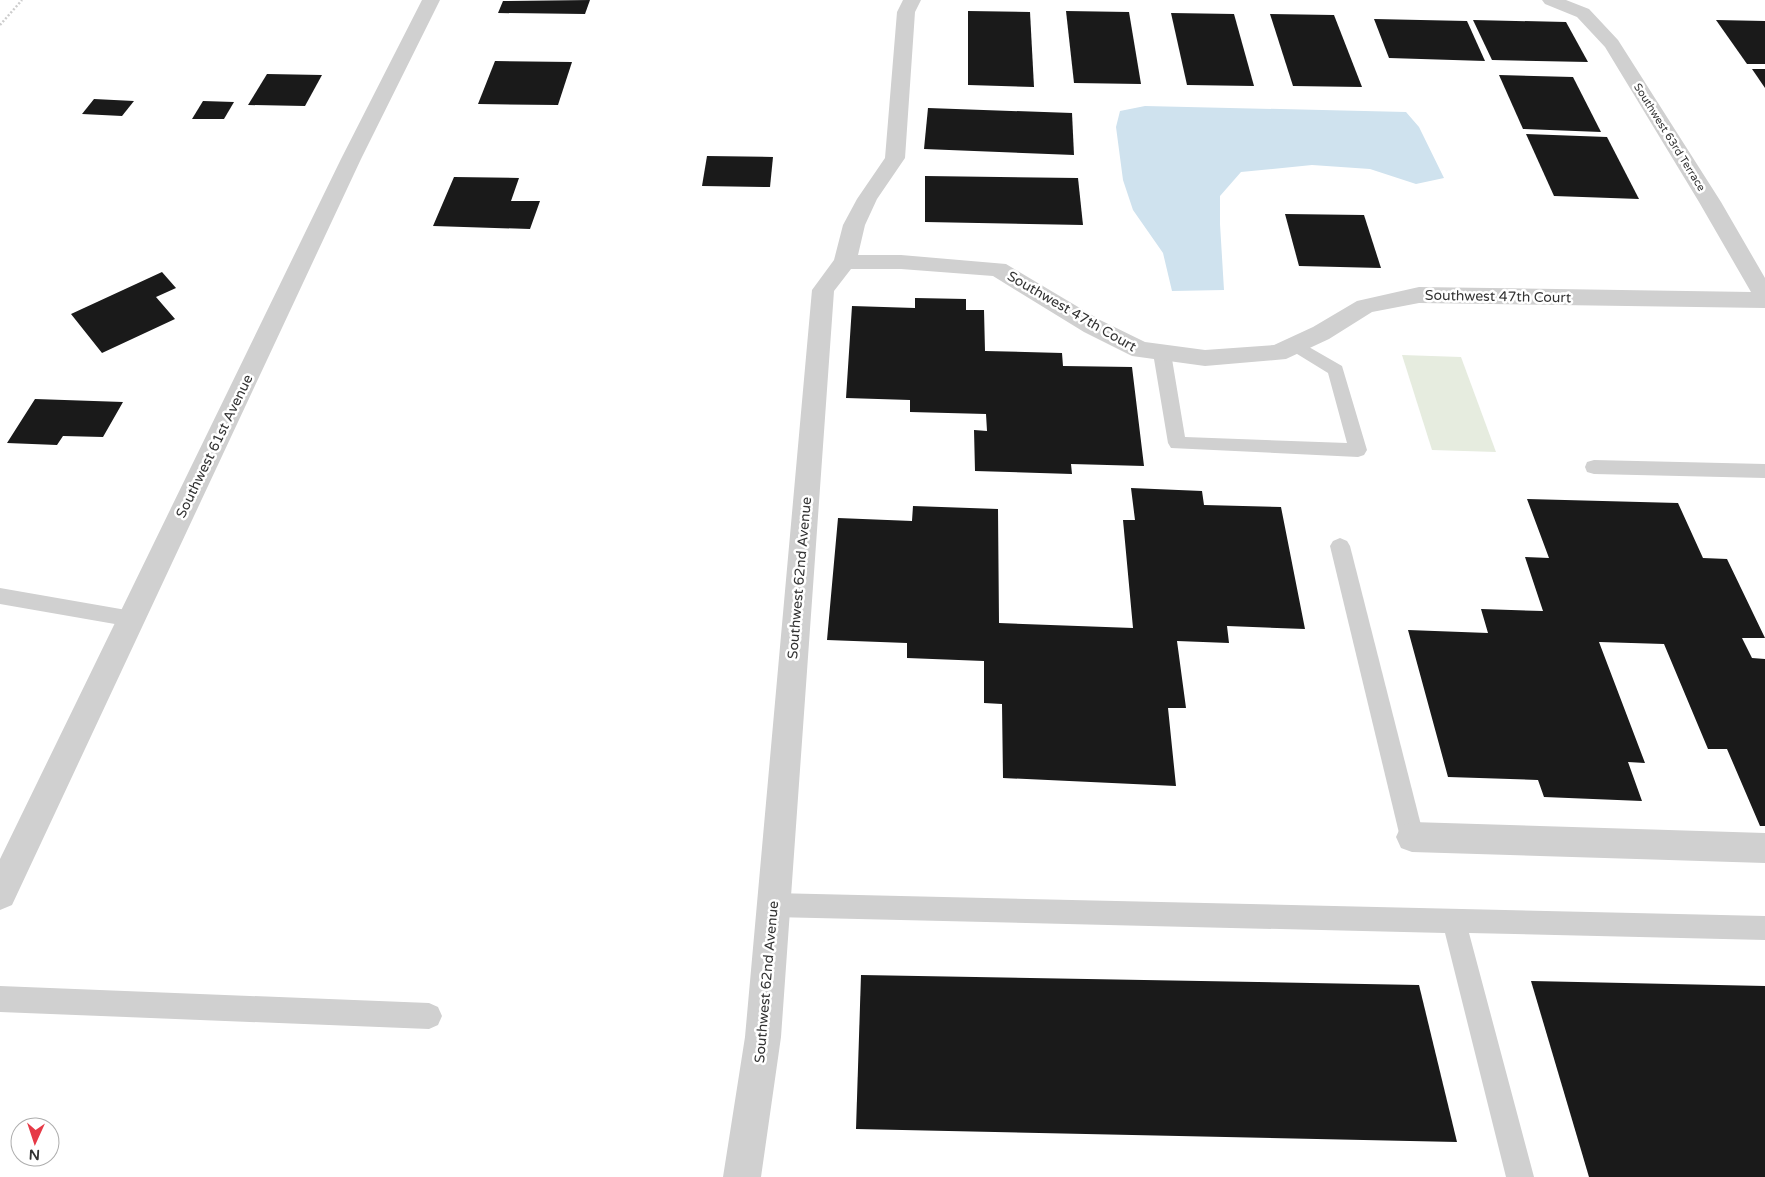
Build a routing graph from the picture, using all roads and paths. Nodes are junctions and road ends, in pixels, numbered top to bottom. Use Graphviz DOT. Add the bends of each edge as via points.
graph roads {
  1 [pos="22,0"];
  2 [pos="432,0"];
  3 [pos="912,0"];
  4 [pos="1551,0"];
  5 [pos="0,25"];
  6 [pos="846,262"];
  7 [pos="1765,299"];
  8 [pos="1295,345"];
  9 [pos="1162,353"];
  10 [pos="1594,467"];
  11 [pos="1765,471"];
  12 [pos="1340,546"];
  13 [pos="0,596"];
  14 [pos="132,619"];
  15 [pos="1412,837"];
  16 [pos="1765,848"];
  17 [pos="0,894"];
  18 [pos="773,906"];
  19 [pos="1454,921"];
  20 [pos="1765,928"];
  21 [pos="0,999"];
  22 [pos="429,1016"];
  23 [pos="742,1177"];
  24 [pos="1520,1177"];
  1 -- 5 [label="path"];
  2 -- 14 [label="street, Southwest 61st Avenue" via="352,159"];
  3 -- 6 [label="street, Southwest 62nd Avenue" via="906,12 895,158 867,198 854,225"];
  4 -- 7 [label="street, Southwest 63rd Terrace" via="1583,13 1612,44 1710,202"];
  6 -- 9 [label="street, Southwest 47th Court" via="901,262 998,269 1092,326 1140,350"];
  6 -- 18 [label="street, Southwest 62nd Avenue" via="823,290"];
  7 -- 8 [label="street, Southwest 47th Court" via="1419,295 1364,306"];
  8 -- 9 [label="street, Southwest 47th Court" via="1278,353 1204,358"];
  8 -- 9 [label="lane" via="1336,370 1358,450 1177,443"];
  10 -- 11 [label="lane"];
  12 -- 15 [label="lane"];
  13 -- 14 [label="lane"];
  14 -- 17 [label="street, Southwest 61st Avenue"];
  15 -- 16 [label="street"];
  18 -- 19 [label="lane"];
  18 -- 23 [label="street, Southwest 62nd Avenue" via="763,1037"];
  19 -- 20 [label="lane"];
  19 -- 24 [label="lane"];
  21 -- 22 [label="lane"];
}
